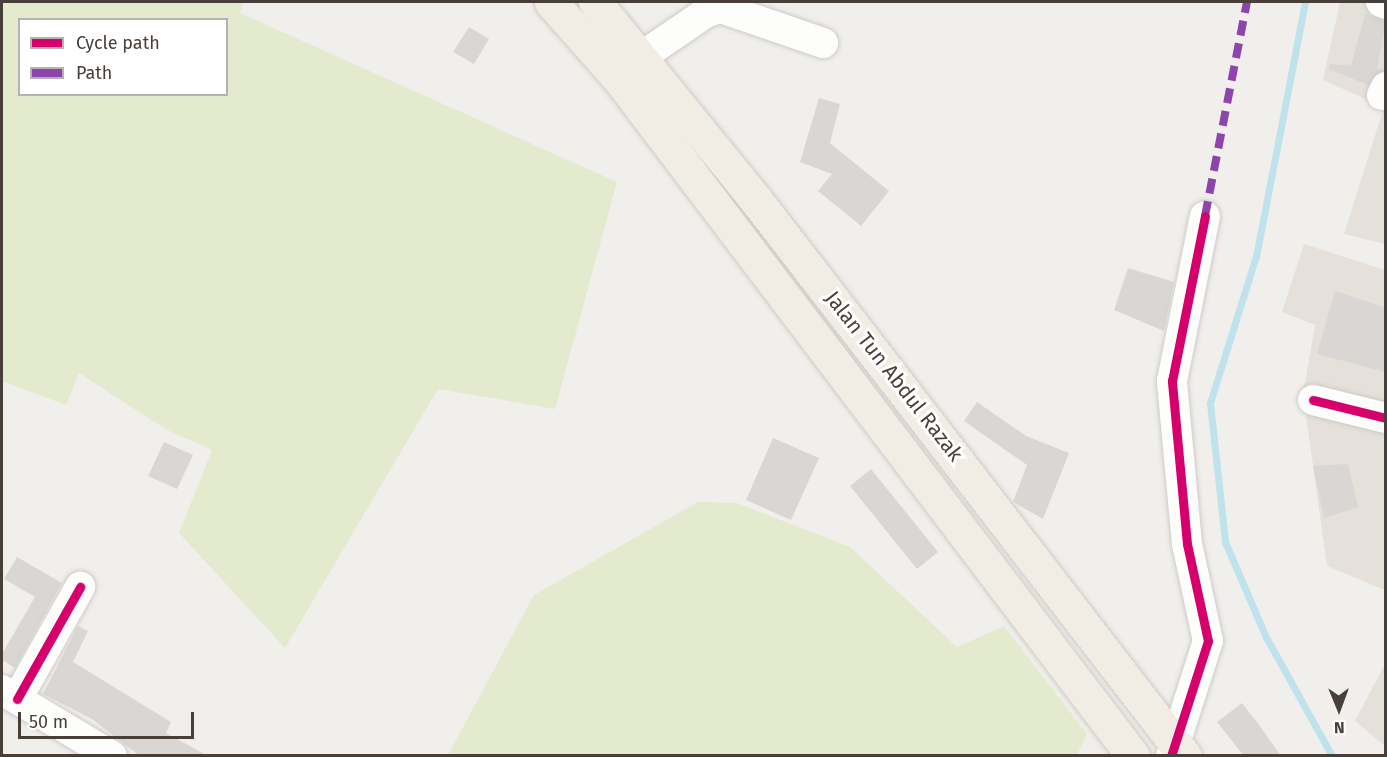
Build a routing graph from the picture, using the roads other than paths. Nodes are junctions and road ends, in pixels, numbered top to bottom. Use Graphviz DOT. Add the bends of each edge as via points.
graph roads {
  1 [pos="551,2"];
  2 [pos="595,2"];
  3 [pos="1381,2"];
  4 [pos="1386,4"];
  5 [pos="824,42"];
  6 [pos="641,57"];
  7 [pos="1205,216"];
  8 [pos="1313,400"];
  9 [pos="1386,418"];
  10 [pos="80,587"];
  11 [pos="9,695"];
  12 [pos="1122,750"];
  13 [pos="1177,752"];
  14 [pos="112,756"];
  1 -- 12 [label="main road, Jalan Tun Abdul Razak" via="620,80"];
  2 -- 6 [label="main road, Jalan Tun Abdul Razak"];
  3 -- 4 [label="street"];
  5 -- 6 [label="street" via="721,8 707,12"];
  6 -- 13 [label="main road, Jalan Tun Abdul Razak" via="1126,673"];
  7 -- 13 [label="street" via="1172,381 1187,544 1208,641"];
  8 -- 9 [label="street"];
  10 -- 11 [label="street"];
  11 -- 14 [label="street"];
}
